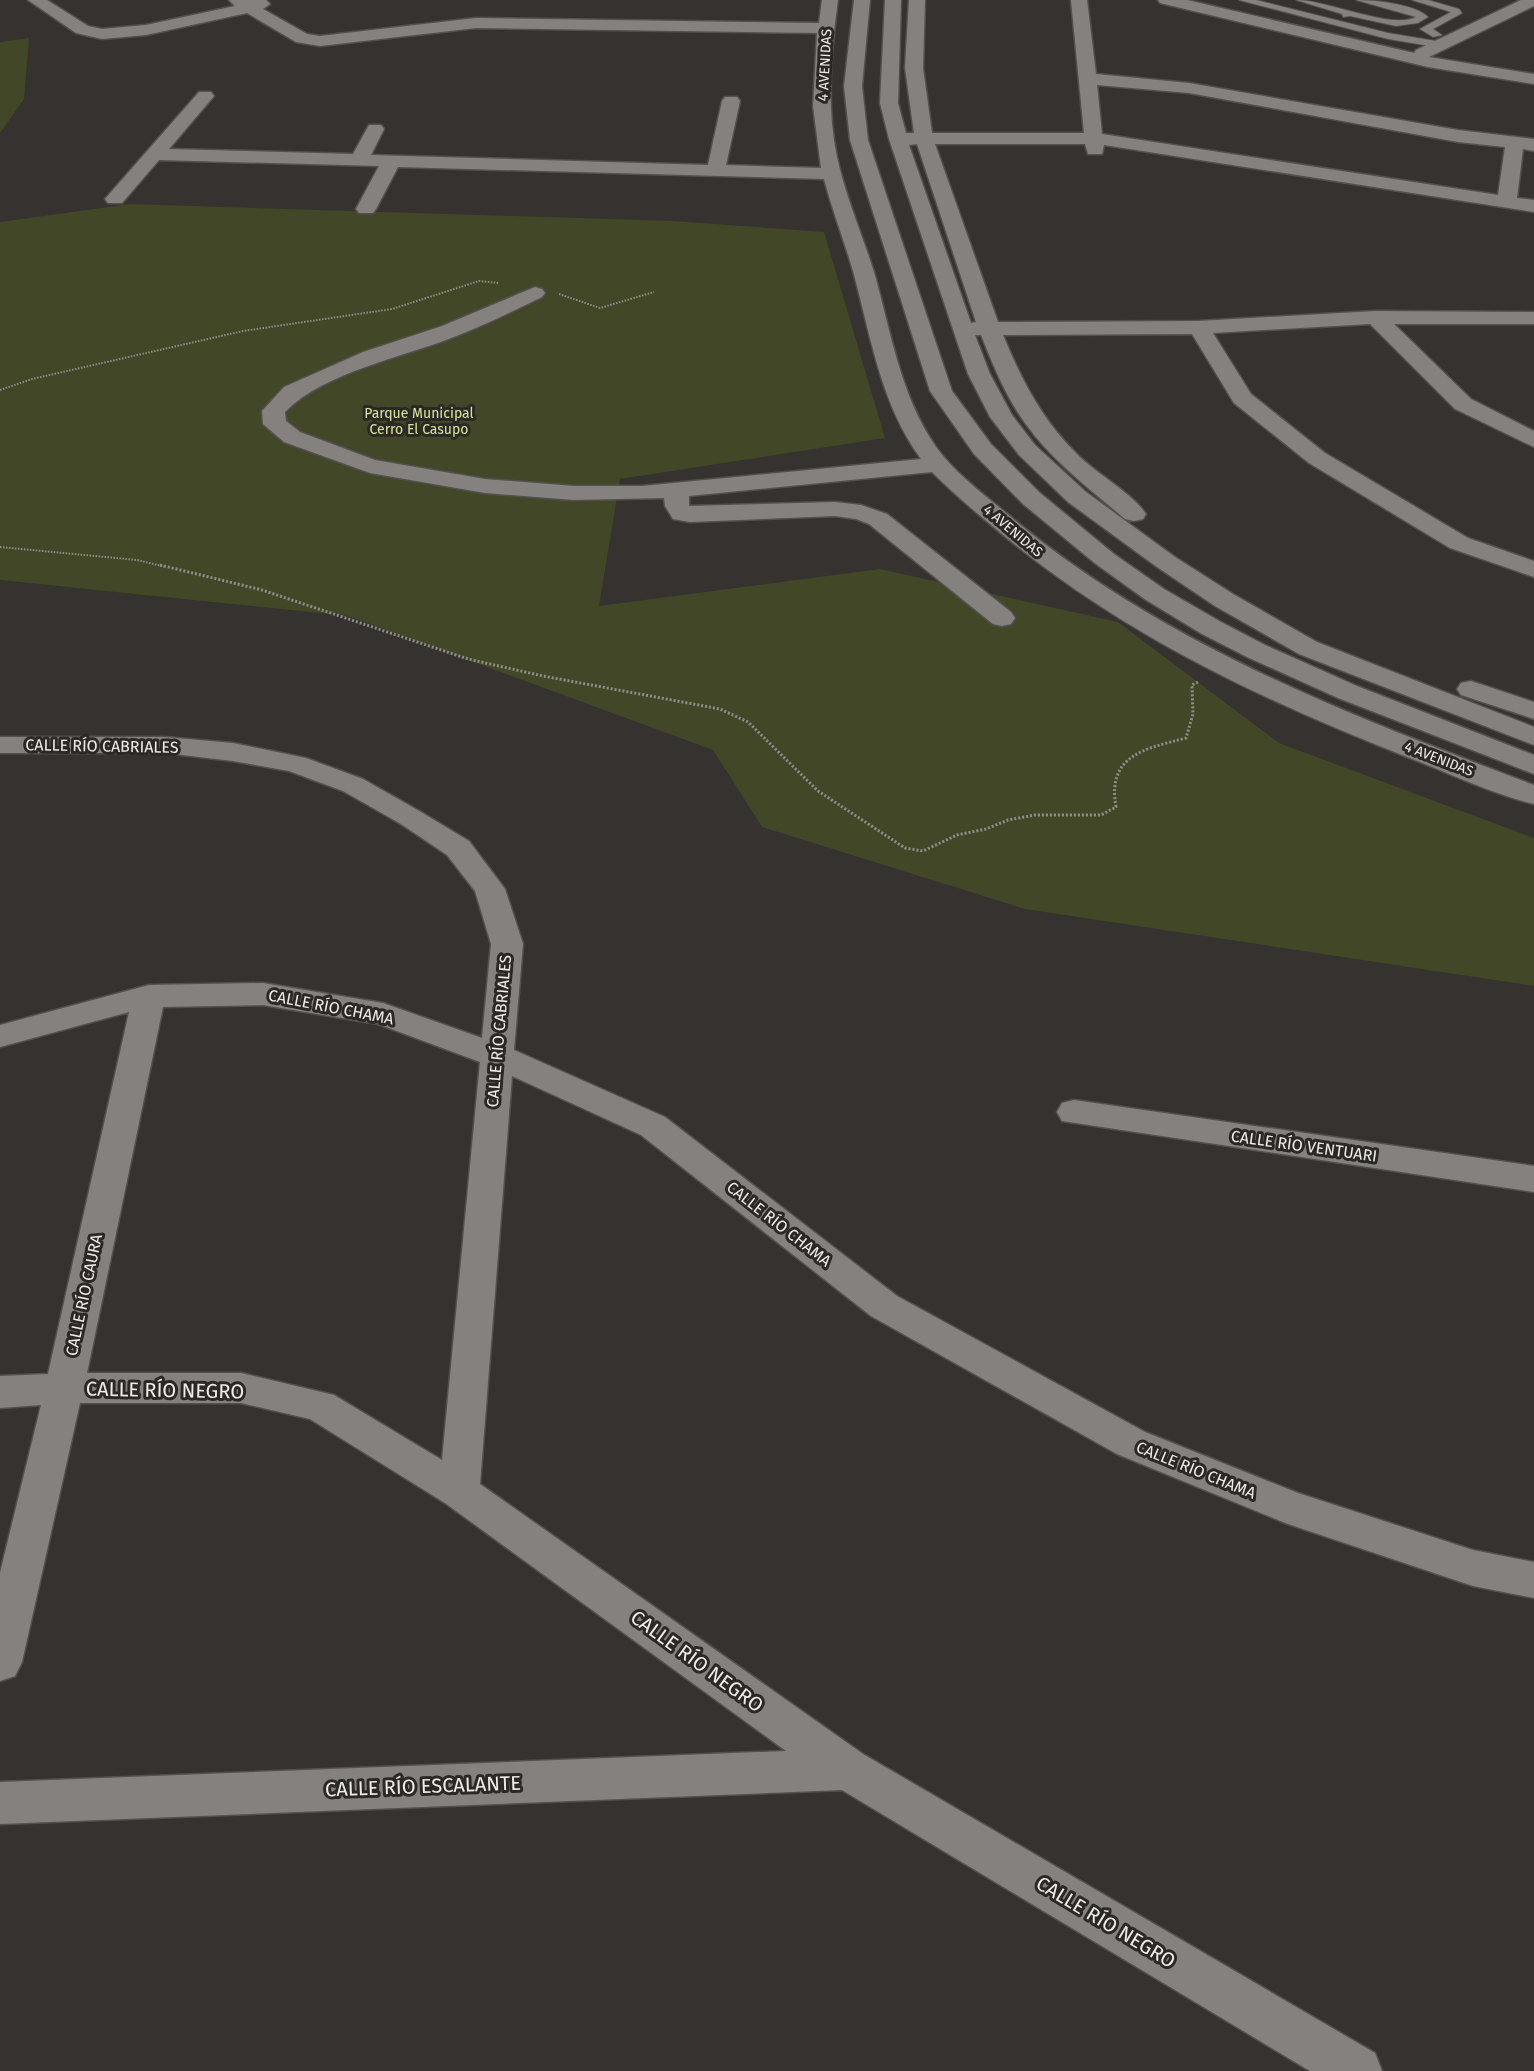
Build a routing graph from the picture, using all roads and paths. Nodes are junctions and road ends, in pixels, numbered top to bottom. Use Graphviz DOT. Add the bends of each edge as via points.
graph roads {
  1 [pos="36,0"];
  2 [pos="281,0"];
  3 [pos="830,0"];
  4 [pos="862,0"];
  5 [pos="893,0"];
  6 [pos="917,0"];
  7 [pos="1078,0"];
  8 [pos="1166,0"];
  9 [pos="1207,0"];
  10 [pos="1244,0"];
  11 [pos="1301,0"];
  12 [pos="1361,0"];
  13 [pos="1418,0"];
  14 [pos="1534,0"];
  15 [pos="244,3"];
  16 [pos="1347,12"];
  17 [pos="1348,26"];
  18 [pos="826,28"];
  19 [pos="1446,43"];
  20 [pos="1422,54"];
  21 [pos="1534,72"];
  22 [pos="1088,79"];
  23 [pos="1534,79"];
  24 [pos="206,96"];
  25 [pos="731,101"];
  26 [pos="375,129"];
  27 [pos="900,144"];
  28 [pos="926,144"];
  29 [pos="1094,144"];
  30 [pos="1525,144"];
  31 [pos="861,145"];
  32 [pos="156,154"];
  33 [pos="828,156"];
  34 [pos="359,161"];
  35 [pos="391,162"];
  36 [pos="716,170"];
  37 [pos="115,199"];
  38 [pos="1507,203"];
  39 [pos="1534,206"];
  40 [pos="366,209"];
  41 [pos="1534,218"];
  42 [pos="508,285"];
  43 [pos="654,292"];
  44 [pos="545,293"];
  45 [pos="1375,317"];
  46 [pos="1534,318"];
  47 [pos="1199,327"];
  48 [pos="989,328"];
  49 [pos="962,329"];
  50 [pos="920,330"];
  51 [pos="879,333"];
  52 [pos="0,390"];
  53 [pos="1534,440"];
  54 [pos="938,464"];
  55 [pos="676,489"];
  56 [pos="0,547"];
  57 [pos="1534,570"];
  58 [pos="1002,618"];
  59 [pos="1305,621"];
  60 [pos="1337,636"];
  61 [pos="1233,670"];
  62 [pos="1534,711"];
  63 [pos="1534,737"];
  64 [pos="0,745"];
  65 [pos="1534,765"];
  66 [pos="1534,795"];
  67 [pos="149,996"];
  68 [pos="0,1036"];
  69 [pos="496,1055"];
  70 [pos="1074,1112"];
  71 [pos="1534,1179"];
  72 [pos="64,1388"];
  73 [pos="0,1392"];
  74 [pos="459,1491"];
  75 [pos="1534,1580"];
  76 [pos="0,1662"];
  77 [pos="847,1768"];
  78 [pos="0,1803"];
  79 [pos="1335,2066"];
  1 -- 15 [label="street" via="88,32 105,34 130,33"];
  2 -- 15 [label="street"];
  3 -- 18 [label="street, 4 AVENIDAS"];
  4 -- 31 [label="street, 4 AVENIDAS" via="853,86"];
  5 -- 27 [label="street" via="889,103"];
  6 -- 28 [label="street" via="914,68"];
  7 -- 22 [label="street"];
  8 -- 23 [label="street" via="1428,62"];
  9 -- 20 [label="street"];
  10 -- 17 [label="lane"];
  11 -- 16 [label="lane"];
  12 -- 16 [label="lane" via="1423,17 1414,24 1401,24"];
  13 -- 19 [label="lane" via="1456,11 1425,29"];
  14 -- 19 [label="street"];
  15 -- 18 [label="street" via="302,38 320,41 476,23"];
  16 -- 17 [label="lane"];
  17 -- 19 [label="lane"];
  18 -- 33 [label="street, 4 AVENIDAS" via="821,91"];
  19 -- 20 [label="street"];
  20 -- 21 [label="street"];
  22 -- 29 [label="street"];
  22 -- 30 [label="street" via="1189,88 1458,136"];
  24 -- 32 [label="street"];
  25 -- 36 [label="street"];
  26 -- 34 [label="street"];
  27 -- 28 [label="street"];
  27 -- 31 [label="street"];
  27 -- 49 [label="street"];
  28 -- 29 [label="street"];
  28 -- 48 [label="street"];
  29 -- 38 [label="street"];
  29 -- 41 [label="street" via="1110,151 1428,206"];
  30 -- 38 [label="street"];
  31 -- 33 [label="street"];
  31 -- 50 [label="street, 4 AVENIDAS"];
  32 -- 34 [label="street"];
  32 -- 37 [label="street"];
  33 -- 36 [label="street"];
  33 -- 51 [label="street, 4 AVENIDAS"];
  34 -- 35 [label="street"];
  35 -- 36 [label="street"];
  35 -- 40 [label="street"];
  38 -- 39 [label="street"];
  42 -- 52 [label="path" via="479,281 392,309 243,331 32,379"];
  43 -- 44 [label="path" via="600,308"];
  44 -- 55 [label="street" via="450,332 371,357 292,392 273,411 275,424 292,437 370,466 485,486 574,493"];
  45 -- 46 [label="street"];
  45 -- 47 [label="street"];
  45 -- 53 [label="street" via="1463,404"];
  47 -- 48 [label="street"];
  47 -- 57 [label="street" via="1242,398 1317,458 1460,543"];
  48 -- 49 [label="street"];
  48 -- 59 [label="street" via="1034,420 1068,459 1131,512 1198,558 1255,596"];
  49 -- 50 [label="street"];
  49 -- 63 [label="street" via="1001,417 1026,450 1077,497 1166,562 1308,648"];
  50 -- 51 [label="street"];
  50 -- 65 [label="street, 4 AVENIDAS" via="941,391 984,453 1049,514 1157,596 1236,642 1307,675"];
  51 -- 54 [label="street, 4 AVENIDAS" via="894,392"];
  54 -- 55 [label="street"];
  54 -- 61 [label="street, 4 AVENIDAS" via="1011,531 1062,571 1188,648"];
  55 -- 58 [label="street" via="677,506 682,514 690,515 835,509 861,512 878,519"];
  56 -- 61 [label="path" via="137,560 262,590 468,659 720,709 748,722 818,790 905,848 923,851 957,835 1008,820 1035,815 1101,815 1116,807 1111,790 1116,772 1139,751 1186,738 1193,714 1192,685"];
  60 -- 62 [label="street"];
  61 -- 66 [label="street, 4 AVENIDAS" via="1400,744"];
  64 -- 69 [label="street, CALLE RÍO CABRIALES" via="165,745 233,752 296,764 352,785 411,818 458,848 490,889 507,944"];
  67 -- 68 [label="street, CALLE RÍO CHAMA"];
  67 -- 69 [label="street, CALLE RÍO CHAMA" via="263,994 383,1014"];
  67 -- 72 [label="street, CALLE RÍO CAURA"];
  69 -- 74 [label="street, CALLE RÍO CABRIALES"];
  69 -- 75 [label="street, CALLE RÍO CHAMA" via="653,1126 884,1306 1131,1443 1288,1508 1473,1568"];
  70 -- 71 [label="street, CALLE RÍO VENTUARI"];
  72 -- 73 [label="street, CALLE RÍO NEGRO"];
  72 -- 74 [label="street, CALLE RÍO NEGRO" via="241,1388 320,1406"];
  72 -- 76 [label="street, CALLE RÍO CAURA"];
  74 -- 77 [label="street, CALLE RÍO NEGRO"];
  77 -- 78 [label="street, CALLE RÍO ESCALANTE"];
  77 -- 79 [label="street, CALLE RÍO NEGRO"];
}
